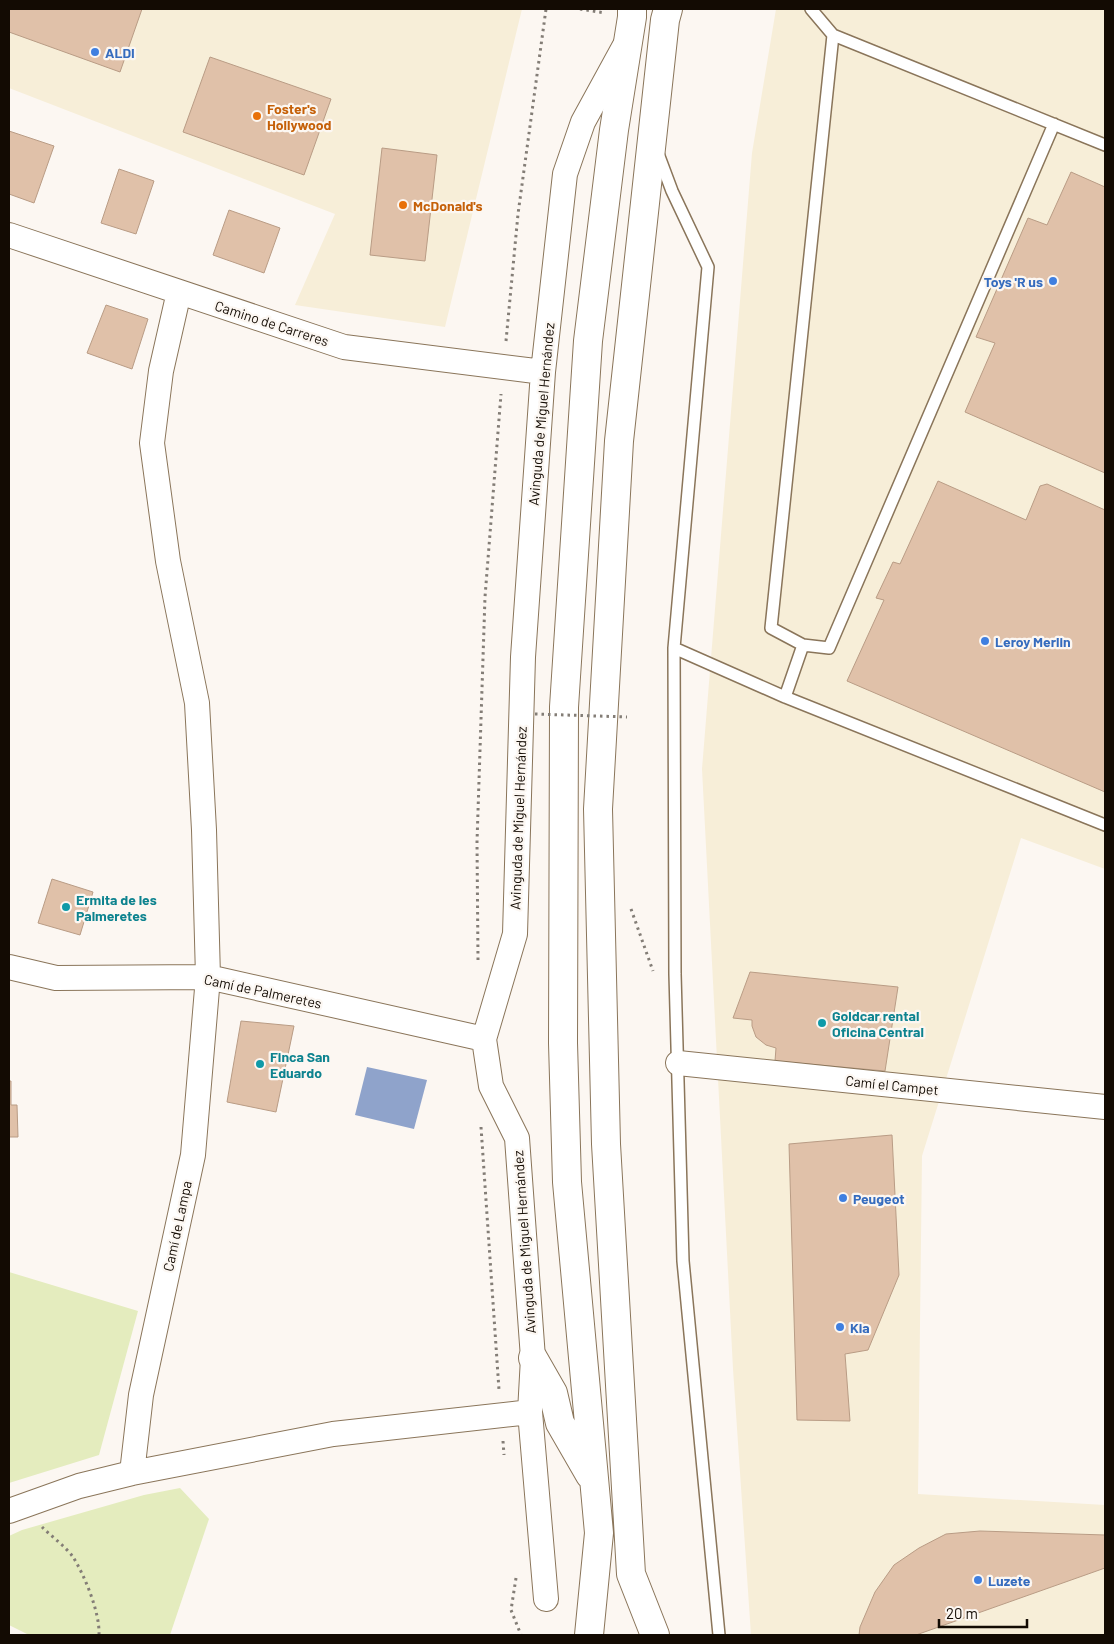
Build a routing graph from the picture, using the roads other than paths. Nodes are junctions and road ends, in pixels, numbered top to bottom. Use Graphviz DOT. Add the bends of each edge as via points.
graph roads {
  1 [pos="632,9"];
  2 [pos="668,9"];
  3 [pos="811,9"];
  4 [pos="833,35"];
  5 [pos="627,41"];
  6 [pos="1054,124"];
  7 [pos="653,139"];
  8 [pos="1105,145"];
  9 [pos="9,235"];
  10 [pos="179,292"];
  11 [pos="543,372"];
  12 [pos="803,645"];
  13 [pos="674,648"];
  14 [pos="785,697"];
  15 [pos="1105,825"];
  16 [pos="9,967"];
  17 [pos="208,977"];
  18 [pos="484,1039"];
  19 [pos="678,1062"];
  20 [pos="1105,1107"];
  21 [pos="533,1358"];
  22 [pos="530,1412"];
  23 [pos="132,1473"];
  24 [pos="594,1484"];
  25 [pos="15,1508"];
  26 [pos="546,1599"];
  27 [pos="589,1635"];
  28 [pos="655,1635"];
  29 [pos="719,1635"];
  1 -- 5 [label="main road"];
  2 -- 7 [label="main road"];
  3 -- 4 [label="lane"];
  4 -- 6 [label="lane"];
  4 -- 12 [label="lane" via="771,628"];
  5 -- 11 [label="street, Avinguda de Miguel Hernández" via="583,122 565,174"];
  5 -- 24 [label="main road" via="588,341 564,706 563,1043 567,1182"];
  6 -- 8 [label="lane"];
  6 -- 12 [label="lane" via="829,648"];
  7 -- 13 [label="lane" via="672,191 708,267"];
  7 -- 28 [label="main road" via="619,441 598,809 606,1144 631,1574"];
  9 -- 10 [label="street, Camino de Carreres"];
  10 -- 11 [label="street, Camino de Carreres" via="344,347"];
  10 -- 17 [label="street, Camí de Lampa" via="161,371 152,443 168,561 197,703"];
  11 -- 18 [label="street, Avinguda de Miguel Hernández" via="523,657 515,934"];
  12 -- 14 [label="lane"];
  13 -- 14 [label="lane"];
  13 -- 19 [label="lane"];
  14 -- 15 [label="lane"];
  16 -- 17 [label="street, Camí de Palmeretes" via="56,978"];
  17 -- 18 [label="street, Camí de Palmeretes"];
  17 -- 23 [label="street, Camí de Lampa" via="192,1155 141,1395"];
  18 -- 21 [label="street, Avinguda de Miguel Hernández" via="491,1086 517,1138"];
  19 -- 20 [label="street, Camí el Campet"];
  19 -- 29 [label="lane" via="683,1261"];
  21 -- 22 [label="street, Avinguda de Miguel Hernández"];
  21 -- 24 [label="main road" via="553,1393 560,1423"];
  22 -- 23 [label="street" via="333,1434"];
  22 -- 26 [label="street, Avinguda de Miguel Hernández"];
  23 -- 25 [label="street" via="79,1486"];
  24 -- 27 [label="main road" via="599,1533"];
}
